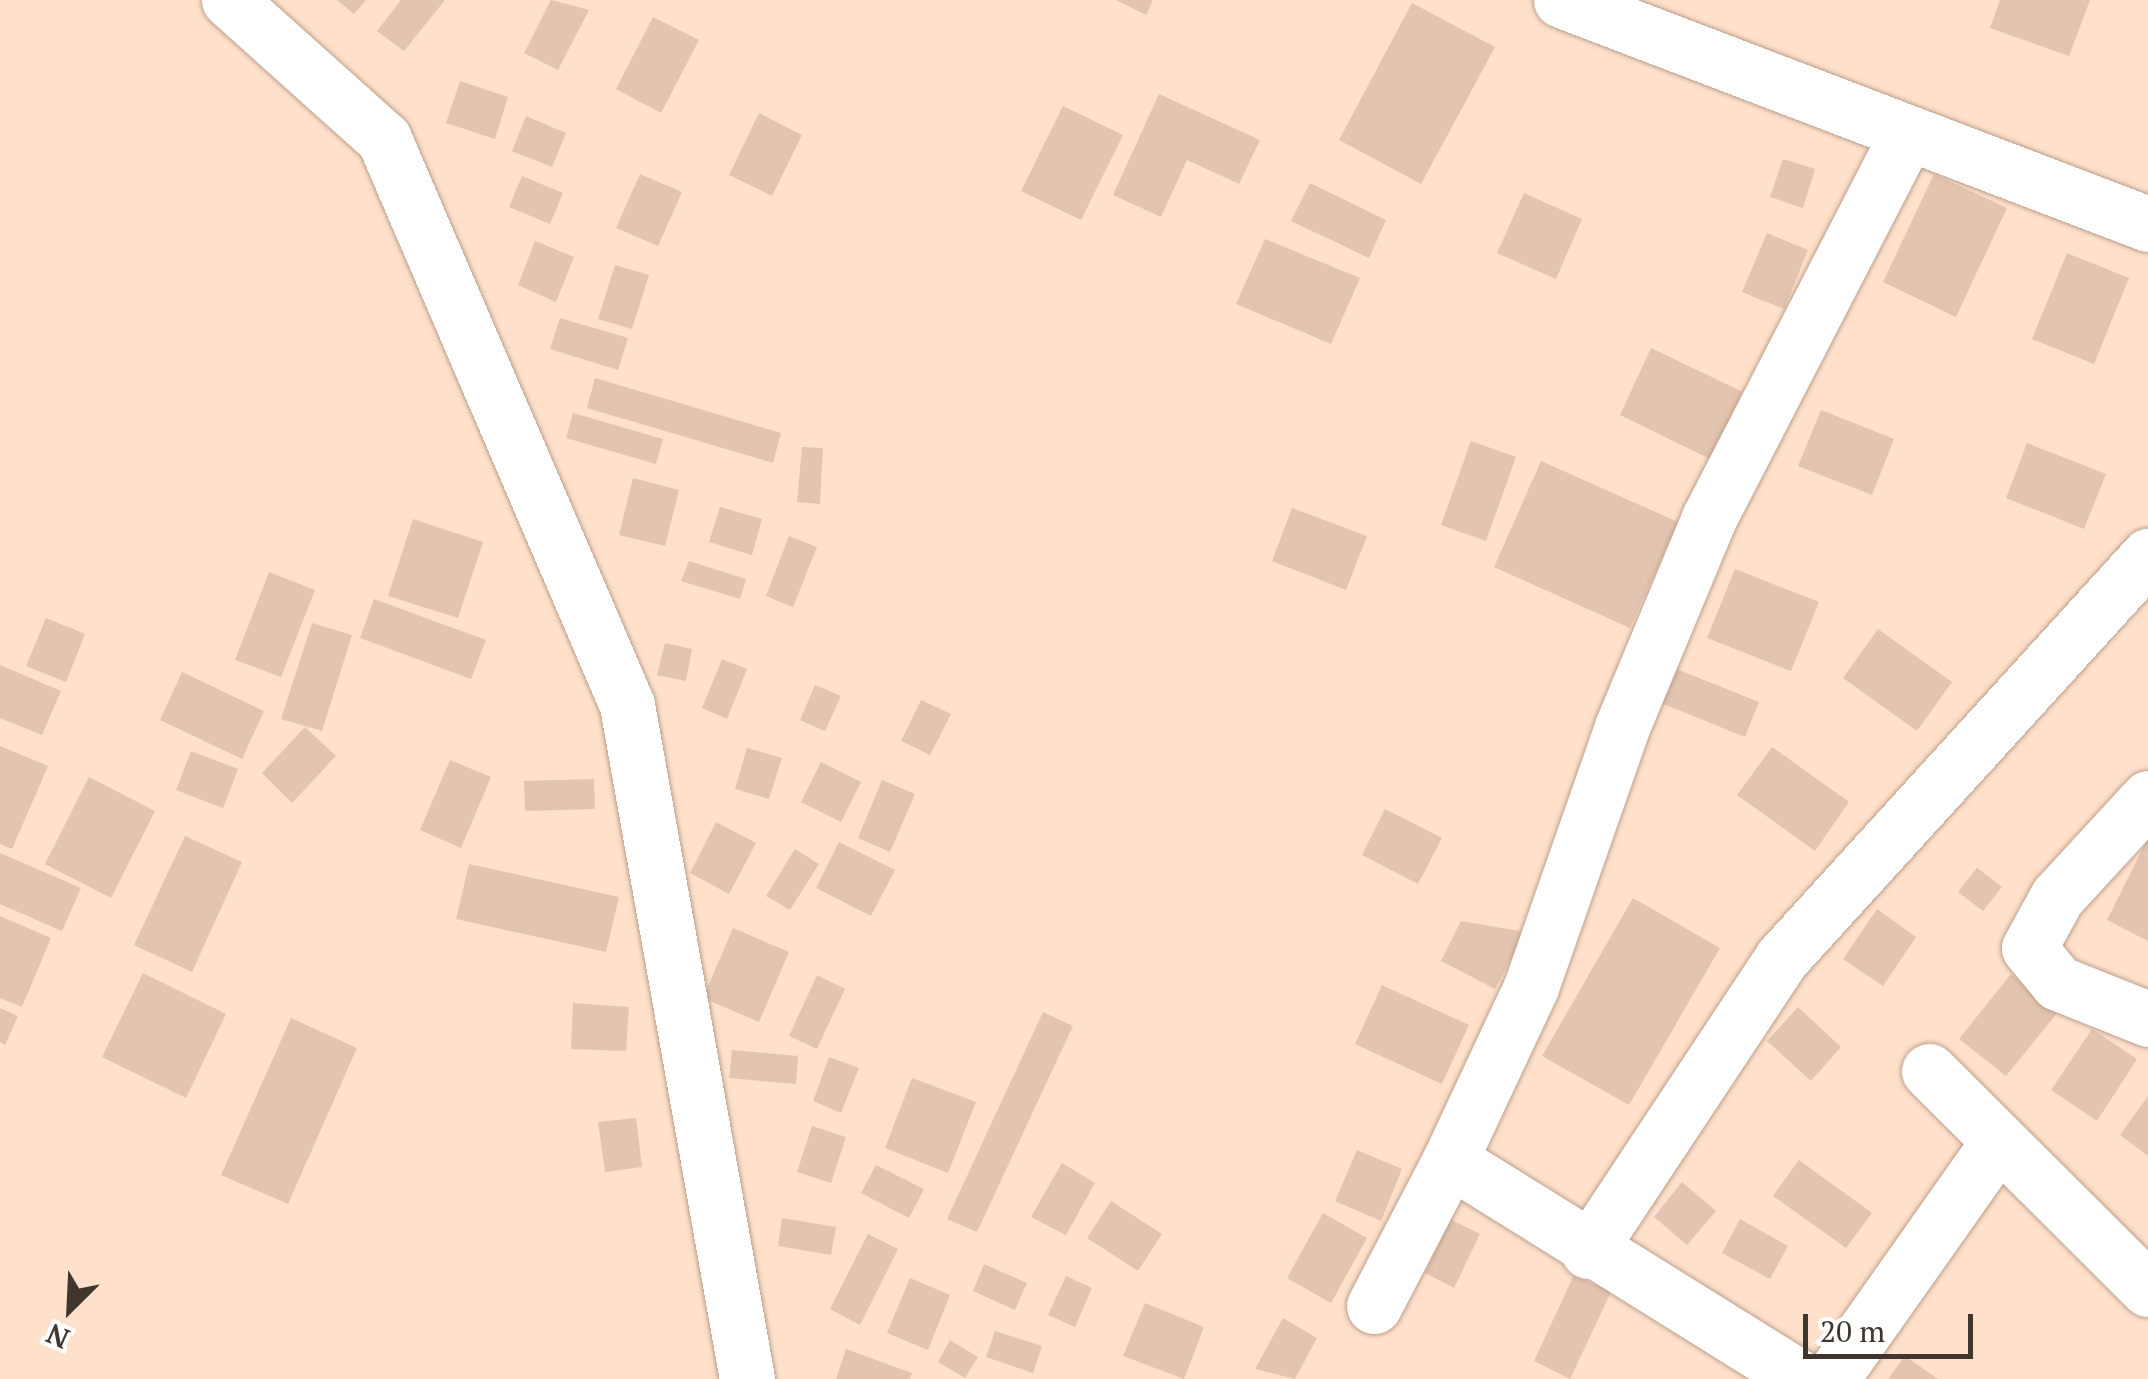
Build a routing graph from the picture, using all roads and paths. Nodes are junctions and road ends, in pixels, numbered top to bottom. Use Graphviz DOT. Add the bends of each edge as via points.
graph roads {
  1 [pos="229,0"];
  2 [pos="1561,0"];
  3 [pos="1906,136"];
  4 [pos="2148,224"];
  5 [pos="2148,556"];
  6 [pos="2148,798"];
  7 [pos="2148,1019"];
  8 [pos="1929,1071"];
  9 [pos="1999,1141"];
  10 [pos="1450,1160"];
  11 [pos="1588,1251"];
  12 [pos="2148,1289"];
  13 [pos="1374,1306"];
  14 [pos="747,1379"];
  15 [pos="1802,1379"];
  16 [pos="1831,1379"];
  1 -- 14 [label="street" via="384,139 627,705"];
  2 -- 3 [label="street"];
  3 -- 4 [label="street"];
  3 -- 10 [label="street" via="1709,518 1622,727 1532,987"];
  5 -- 11 [label="street" via="1782,958"];
  6 -- 7 [label="street" via="2057,897 2030,948 2058,983"];
  8 -- 9 [label="street"];
  9 -- 12 [label="street"];
  9 -- 16 [label="street"];
  10 -- 11 [label="street"];
  10 -- 13 [label="street"];
  11 -- 15 [label="street"];
}
